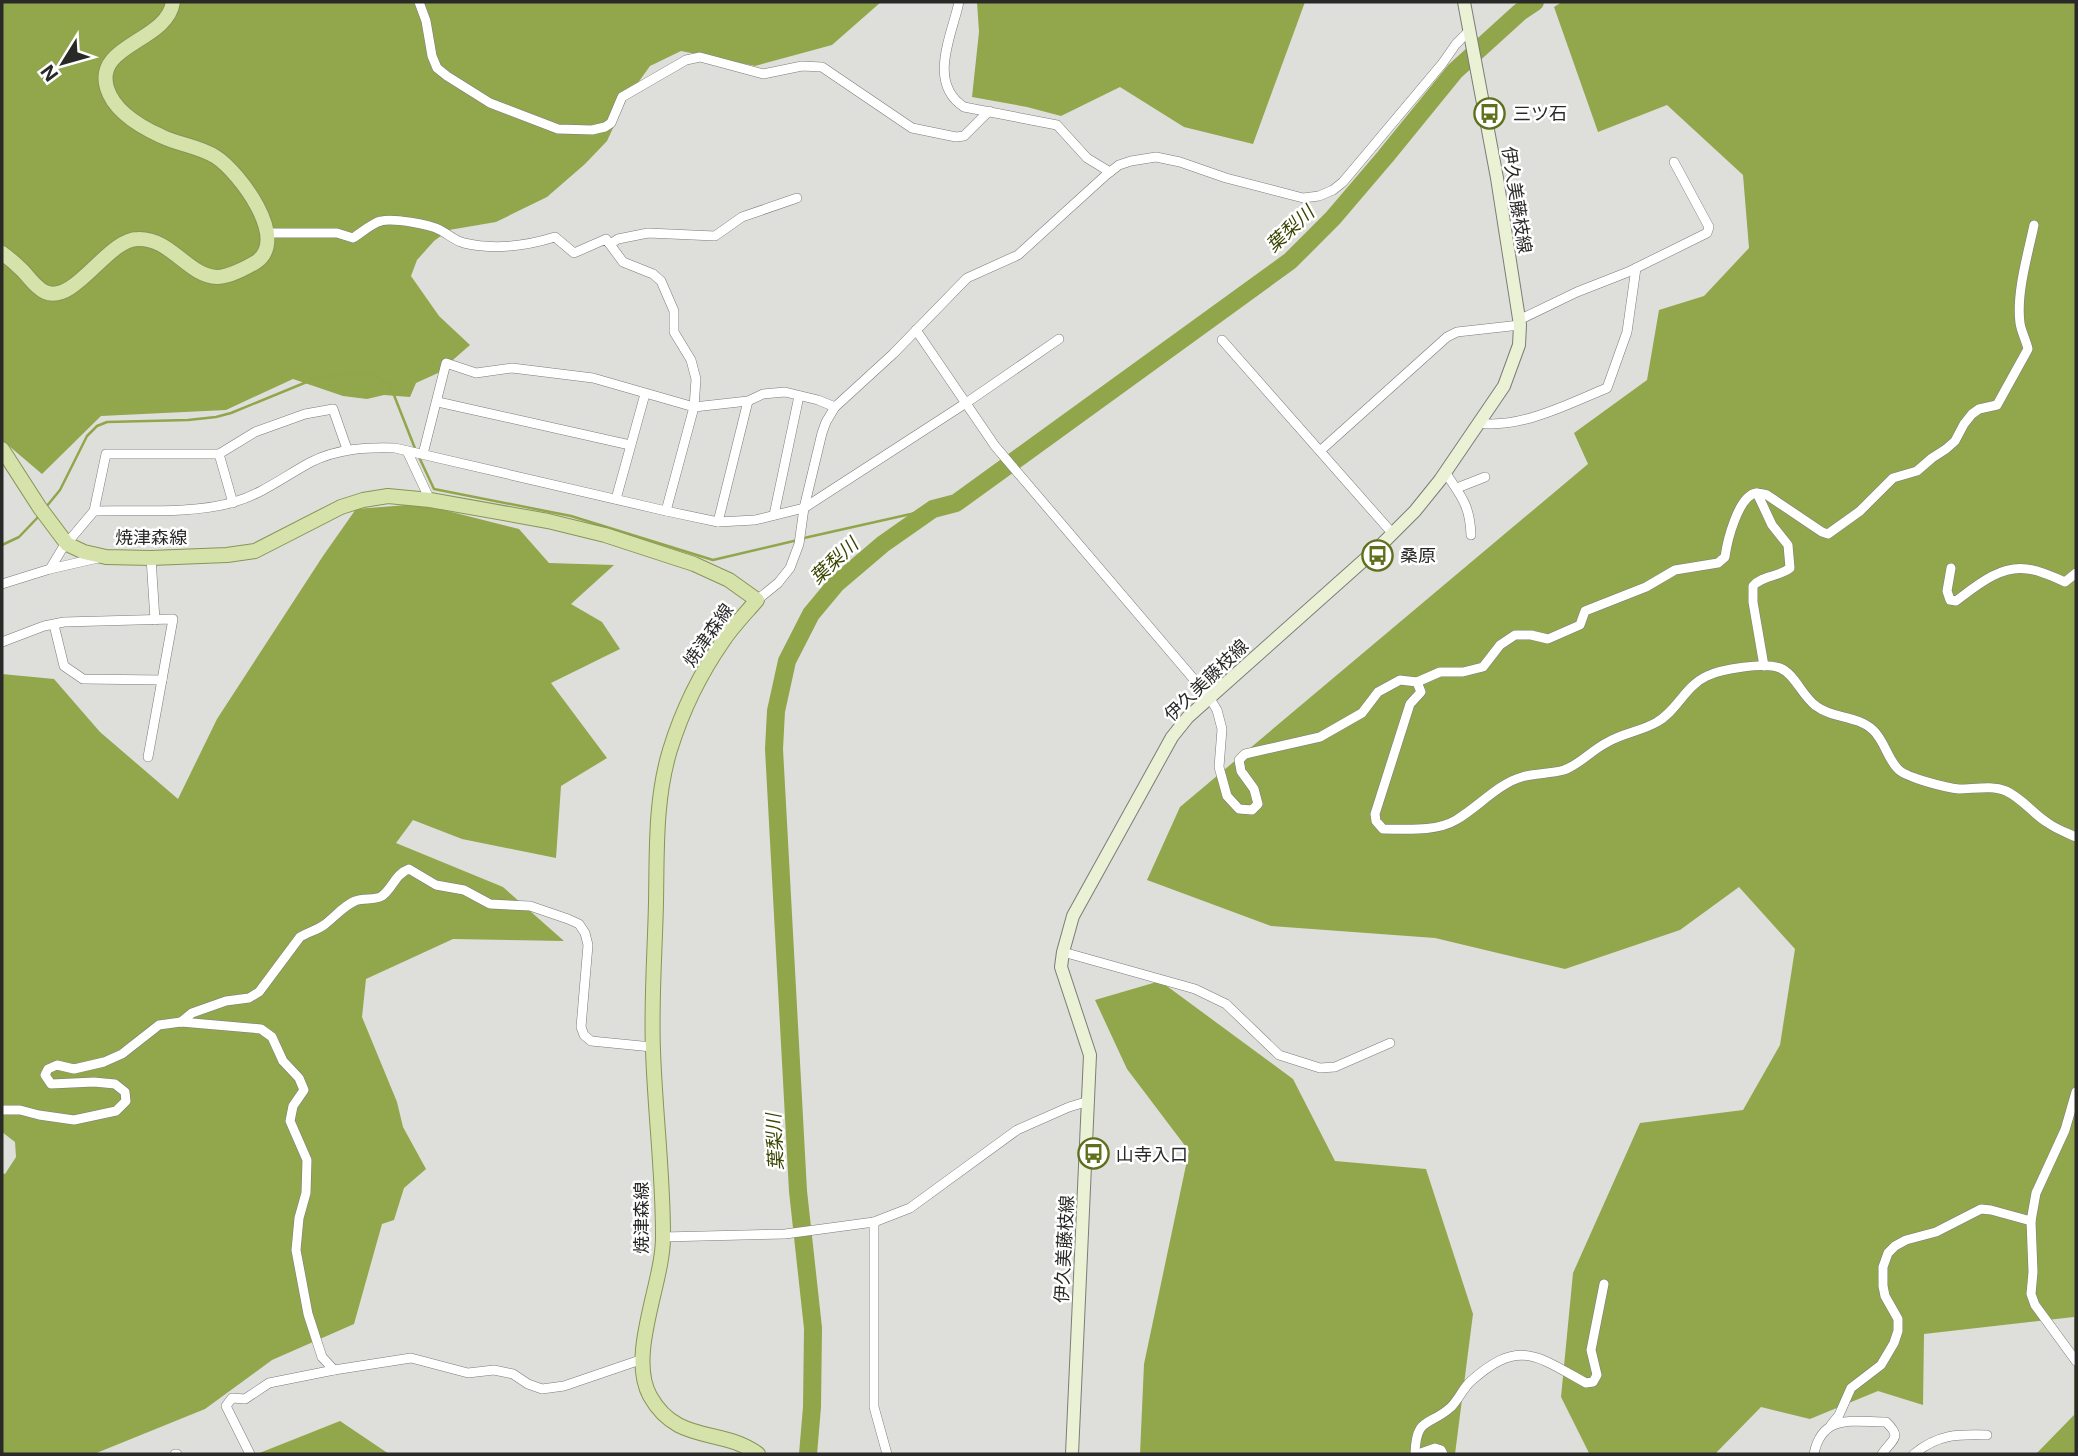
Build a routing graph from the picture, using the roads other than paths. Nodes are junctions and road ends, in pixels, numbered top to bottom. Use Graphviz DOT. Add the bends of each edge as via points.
graph roads {
  1 [pos="173,2"];
  2 [pos="419,2"];
  3 [pos="959,2"];
  4 [pos="1464,2"];
  5 [pos="1470,35"];
  6 [pos="989,111"];
  7 [pos="1674,162"];
  8 [pos="1110,172"];
  9 [pos="797,198"];
  10 [pos="2034,225"];
  11 [pos="267,233"];
  12 [pos="610,244"];
  13 [pos="2,253"];
  14 [pos="1636,268"];
  15 [pos="1520,322"];
  16 [pos="916,330"];
  17 [pos="1059,339"];
  18 [pos="1222,340"];
  19 [pos="645,394"];
  20 [pos="799,396"];
  21 [pos="748,401"];
  22 [pos="438,402"];
  23 [pos="966,403"];
  24 [pos="694,407"];
  25 [pos="835,407"];
  26 [pos="1478,423"];
  27 [pos="629,445"];
  28 [pos="347,449"];
  29 [pos="407,451"];
  30 [pos="1320,451"];
  31 [pos="3,453"];
  32 [pos="219,454"];
  33 [pos="423,454"];
  34 [pos="1444,472"];
  35 [pos="1485,477"];
  36 [pos="1457,488"];
  37 [pos="1757,493"];
  38 [pos="616,499"];
  39 [pos="430,500"];
  40 [pos="233,503"];
  41 [pos="804,508"];
  42 [pos="94,511"];
  43 [pos="666,511"];
  44 [pos="774,515"];
  45 [pos="719,522"];
  46 [pos="1392,534"];
  47 [pos="1471,536"];
  48 [pos="67,544"];
  49 [pos="106,557"];
  50 [pos="150,558"];
  51 [pos="50,569"];
  52 [pos="1951,569"];
  53 [pos="2076,573"];
  54 [pos="3,580"];
  55 [pos="757,600"];
  56 [pos="155,620"];
  57 [pos="54,625"];
  58 [pos="2,642"];
  59 [pos="1764,666"];
  60 [pos="162,680"];
  61 [pos="1418,682"];
  62 [pos="1209,696"];
  63 [pos="148,757"];
  64 [pos="2076,837"];
  65 [pos="1063,952"];
  66 [pos="181,1022"];
  67 [pos="1390,1043"];
  68 [pos="652,1047"];
  69 [pos="2076,1092"];
  70 [pos="1089,1101"];
  71 [pos="2,1110"];
  72 [pos="874,1222"];
  73 [pos="2031,1222"];
  74 [pos="663,1237"];
  75 [pos="1604,1284"];
  76 [pos="643,1359"];
  77 [pos="2076,1361"];
  78 [pos="334,1370"];
  79 [pos="1831,1425"];
  80 [pos="1987,1435"];
  81 [pos="753,1453"];
  82 [pos="250,1454"];
  83 [pos="887,1454"];
  84 [pos="1072,1454"];
  85 [pos="1417,1454"];
  86 [pos="1443,1454"];
  87 [pos="1814,1454"];
  88 [pos="1882,1454"];
  89 [pos="1914,1454"];
  1 -- 11 [label="main road" via="164,21 108,64 107,89 130,118 162,137 207,152 231,169 256,204"];
  2 -- 6 [label="street" via="437,68 490,103 558,129 605,127 622,97 686,60 700,57 764,74 822,67 912,128 956,137 964,136"];
  3 -- 6 [label="street" via="943,69 956,101"];
  4 -- 5 [label="main road, 伊久美藤枝線"];
  5 -- 8 [label="street" via="1456,44 1343,182 1319,196 1286,194 1156,157 1130,161"];
  5 -- 15 [label="main road, 伊久美藤枝線"];
  6 -- 8 [label="street" via="1057,125 1087,158"];
  7 -- 14 [label="street" via="1709,227 1707,233"];
  8 -- 16 [label="street" via="1018,254 967,278"];
  9 -- 12 [label="street" via="742,217 715,236 648,233"];
  10 -- 37 [label="street" via="2020,304 2028,349 1997,405 1972,414 1955,442 1917,471 1894,478 1828,534 1768,495"];
  11 -- 12 [label="street" via="353,237 380,221 422,223 460,242 478,245 508,246 555,237 574,253 606,239"];
  11 -- 13 [label="main road" via="263,257 220,277 203,275 152,240 135,239 116,247 65,291 51,294"];
  12 -- 24 [label="street" via="624,262 661,281 674,311 674,332 691,360 696,379"];
  14 -- 15 [label="street"];
  14 -- 26 [label="street" via="1627,332 1607,388 1541,415"];
  15 -- 26 [label="main road, 伊久美藤枝線" via="1520,345 1513,366"];
  15 -- 30 [label="street" via="1447,337"];
  16 -- 23 [label="street"];
  16 -- 25 [label="street"];
  17 -- 23 [label="street"];
  18 -- 30 [label="street"];
  19 -- 22 [label="street" via="593,378 512,368 476,373 446,363"];
  19 -- 24 [label="street"];
  19 -- 27 [label="street"];
  20 -- 21 [label="street" via="763,394"];
  20 -- 25 [label="street"];
  20 -- 44 [label="street"];
  21 -- 24 [label="street"];
  21 -- 45 [label="street"];
  22 -- 27 [label="street"];
  22 -- 33 [label="street"];
  23 -- 41 [label="street"];
  23 -- 62 [label="street" via="1017,474"];
  24 -- 43 [label="street"];
  25 -- 41 [label="street" via="822,433"];
  26 -- 34 [label="main road, 伊久美藤枝線"];
  27 -- 38 [label="street"];
  28 -- 29 [label="street"];
  28 -- 32 [label="street" via="333,409 255,432"];
  28 -- 40 [label="street" via="311,462"];
  29 -- 33 [label="street"];
  29 -- 39 [label="street"];
  30 -- 46 [label="street"];
  31 -- 48 [label="main road"];
  32 -- 40 [label="street"];
  32 -- 42 [label="street" via="106,454"];
  33 -- 38 [label="street"];
  34 -- 36 [label="street"];
  34 -- 46 [label="main road, 伊久美藤枝線"];
  35 -- 36 [label="street"];
  36 -- 47 [label="street" via="1466,502"];
  37 -- 59 [label="street" via="1772,525 1788,545 1790,568 1753,586"];
  37 -- 61 [label="street" via="1739,510 1726,557 1718,563 1675,570 1585,611 1580,625 1548,639 1515,635 1500,645 1483,667 1440,672"];
  38 -- 43 [label="street"];
  39 -- 50 [label="main road, 焼津森線" via="388,496 363,500 255,551"];
  39 -- 55 [label="main road, 焼津森線" via="605,535 694,564 729,579"];
  40 -- 42 [label="street" via="213,508"];
  41 -- 44 [label="street"];
  41 -- 55 [label="street" via="790,568"];
  42 -- 48 [label="street"];
  43 -- 45 [label="street"];
  44 -- 45 [label="street"];
  46 -- 62 [label="main road, 伊久美藤枝線"];
  48 -- 49 [label="main road, 焼津森線"];
  48 -- 51 [label="street"];
  49 -- 50 [label="main road, 焼津森線"];
  49 -- 51 [label="street"];
  50 -- 56 [label="street"];
  51 -- 54 [label="street"];
  52 -- 53 [label="street" via="1947,591 1950,600 1956,601 1989,577 2016,569 2035,570 2065,582"];
  55 -- 68 [label="main road, 焼津森線" via="723,640 698,682 670,751 661,788"];
  56 -- 57 [label="street"];
  56 -- 60 [label="street" via="173,619"];
  57 -- 58 [label="street"];
  57 -- 60 [label="street" via="64,666 83,679"];
  59 -- 61 [label="street" via="1710,674 1696,682 1657,723 1611,740 1568,769 1509,782 1454,821 1383,829 1375,814 1410,704 1421,692"];
  59 -- 64 [label="street" via="1788,673 1816,706 1828,713 1872,729 1899,770 1909,776 1955,789 2007,791 2047,823"];
  60 -- 63 [label="street"];
  61 -- 62 [label="street" via="1400,680 1378,692 1362,713 1320,737 1245,754 1239,760 1258,804 1252,810 1239,808 1227,796 1219,767 1222,729"];
  62 -- 65 [label="main road, 伊久美藤枝線" via="1172,737 1073,916"];
  65 -- 67 [label="street" via="1195,989 1226,1004 1279,1055 1320,1068 1335,1068"];
  65 -- 70 [label="main road, 伊久美藤枝線" via="1061,967 1090,1055"];
  66 -- 68 [label="street" via="192,1013 259,992 300,937 323,926 350,903 379,898 409,869 436,885 464,890 490,904 530,906 579,924 588,945 584,1035 591,1041"];
  66 -- 71 [label="street" via="159,1025 104,1062 48,1069 45,1075 51,1084 115,1084 125,1092 126,1101 116,1111 75,1120"];
  66 -- 78 [label="street" via="261,1029 272,1037 299,1078 304,1090 290,1121 307,1160 296,1250 308,1314 322,1357"];
  68 -- 74 [label="main road, 焼津森線"];
  69 -- 73 [label="street" via="2036,1193"];
  70 -- 72 [label="street" via="1017,1130 911,1208"];
  70 -- 84 [label="main road, 伊久美藤枝線"];
  72 -- 74 [label="street" via="785,1234"];
  72 -- 83 [label="street" via="874,1407"];
  73 -- 77 [label="street" via="2031,1294"];
  73 -- 79 [label="street" via="1981,1209 1906,1240 1888,1253 1883,1286 1898,1331 1881,1366 1851,1388"];
  74 -- 76 [label="main road, 焼津森線"];
  75 -- 85 [label="street" via="1591,1350 1597,1375 1593,1381 1586,1383 1539,1357 1504,1357 1468,1382 1449,1409 1424,1423 1416,1438"];
  76 -- 78 [label="street" via="542,1389 513,1374 494,1370 468,1373 411,1357"];
  76 -- 81 [label="main road, 焼津森線" via="649,1394 671,1421"];
  78 -- 82 [label="street" via="269,1383 245,1399 232,1398 226,1406"];
  79 -- 87 [label="street" via="1821,1435"];
  79 -- 88 [label="street" via="1855,1420 1886,1422 1896,1434"];
  80 -- 89 [label="street" via="1950,1435"];
  85 -- 86 [label="street" via="1435,1448"];
}
